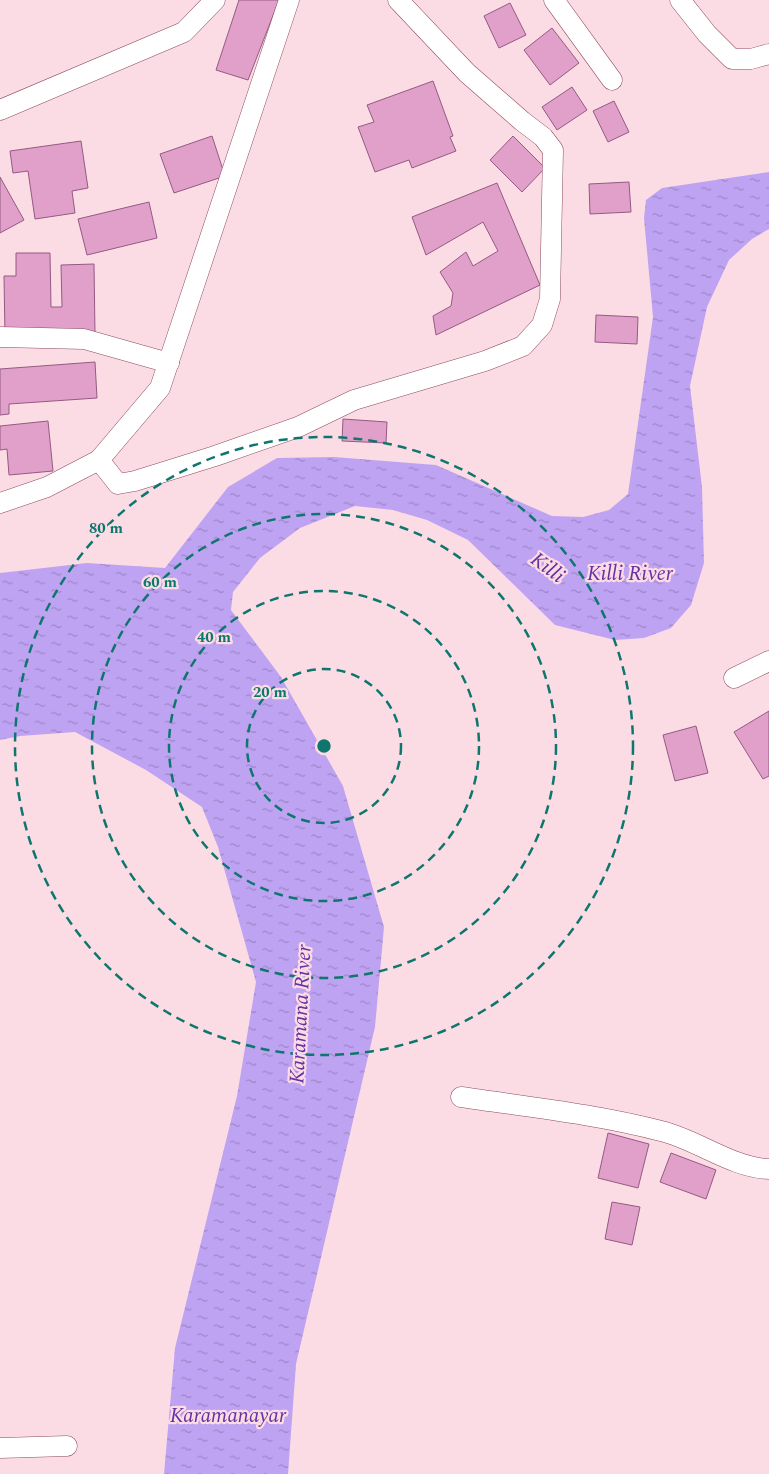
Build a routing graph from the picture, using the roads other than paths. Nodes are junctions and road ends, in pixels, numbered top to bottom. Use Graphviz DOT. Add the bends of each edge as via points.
graph roads {
  1 [pos="215,0"];
  2 [pos="289,0"];
  3 [pos="398,0"];
  4 [pos="554,0"];
  5 [pos="680,0"];
  6 [pos="769,54"];
  7 [pos="612,80"];
  8 [pos="0,110"];
  9 [pos="0,337"];
  10 [pos="169,363"];
  11 [pos="99,460"];
  12 [pos="0,503"];
  13 [pos="769,661"];
  14 [pos="734,678"];
  15 [pos="461,1097"];
  16 [pos="769,1170"];
  17 [pos="68,1446"];
  18 [pos="0,1448"];
  1 -- 8 [label="street" via="184,32"];
  2 -- 10 [label="street"];
  3 -- 11 [label="street" via="467,73 543,137 553,150 550,299 542,325 523,346 485,361 354,400 298,427 135,482 118,484"];
  4 -- 7 [label="street"];
  5 -- 6 [label="street" via="732,59 752,59"];
  9 -- 10 [label="street" via="84,339"];
  10 -- 11 [label="street" via="160,388"];
  11 -- 12 [label="street" via="47,487"];
  13 -- 14 [label="street"];
  15 -- 16 [label="street" via="663,1131 713,1154"];
  17 -- 18 [label="street"];
}
